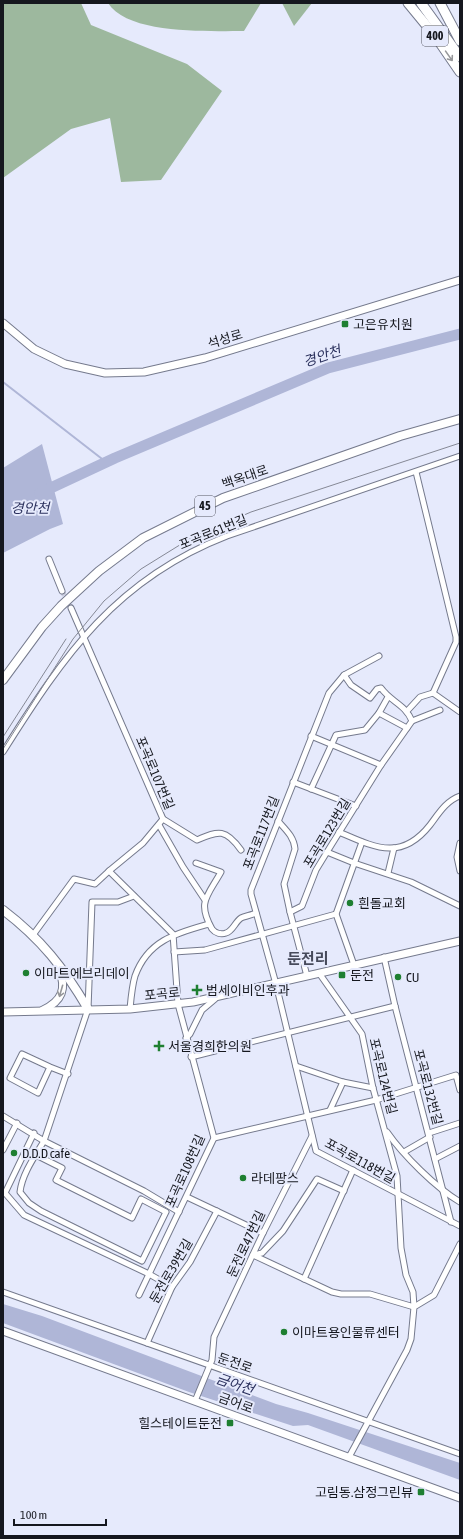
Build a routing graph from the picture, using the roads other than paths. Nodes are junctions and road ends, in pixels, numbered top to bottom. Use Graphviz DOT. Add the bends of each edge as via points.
graph roads {
  1 [pos="408,3"];
  2 [pos="421,3"];
  3 [pos="440,3"];
  4 [pos="460,41"];
  5 [pos="460,57"];
  6 [pos="460,72"];
  7 [pos="460,280"];
  8 [pos="3,323"];
  9 [pos="460,419"];
  10 [pos="460,456"];
  11 [pos="416,472"];
  12 [pos="49,559"];
  13 [pos="62,591"];
  14 [pos="71,608"];
  15 [pos="84,635"];
  16 [pos="379,656"];
  17 [pos="344,675"];
  18 [pos="3,680"];
  19 [pos="433,693"];
  20 [pos="388,697"];
  21 [pos="408,710"];
  22 [pos="440,710"];
  23 [pos="460,712"];
  24 [pos="379,713"];
  25 [pos="412,721"];
  26 [pos="407,728"];
  27 [pos="311,736"];
  28 [pos="331,744"];
  29 [pos="3,752"];
  30 [pos="381,765"];
  31 [pos="293,782"];
  32 [pos="311,789"];
  33 [pos="460,796"];
  34 [pos="356,806"];
  35 [pos="163,819"];
  36 [pos="278,822"];
  37 [pos="159,825"];
  38 [pos="339,832"];
  39 [pos="362,842"];
  40 [pos="460,843"];
  41 [pos="394,848"];
  42 [pos="241,850"];
  43 [pos="326,852"];
  44 [pos="196,863"];
  45 [pos="354,863"];
  46 [pos="109,871"];
  47 [pos="460,871"];
  48 [pos="388,873"];
  49 [pos="134,896"];
  50 [pos="205,900"];
  51 [pos="460,906"];
  52 [pos="3,910"];
  53 [pos="290,912"];
  54 [pos="256,913"];
  55 [pos="336,914"];
  56 [pos="210,924"];
  57 [pos="293,926"];
  58 [pos="172,934"];
  59 [pos="262,934"];
  60 [pos="33,935"];
  61 [pos="460,941"];
  62 [pos="174,952"];
  63 [pos="384,957"];
  64 [pos="56,959"];
  65 [pos="354,965"];
  66 [pos="319,973"];
  67 [pos="307,976"];
  68 [pos="276,984"];
  69 [pos="215,999"];
  70 [pos="178,1004"];
  71 [pos="395,1006"];
  72 [pos="88,1009"];
  73 [pos="130,1009"];
  74 [pos="3,1012"];
  75 [pos="39,1012"];
  76 [pos="349,1017"];
  77 [pos="288,1034"];
  78 [pos="186,1038"];
  79 [pos="191,1057"];
  80 [pos="296,1066"];
  81 [pos="50,1067"];
  82 [pos="68,1074"];
  83 [pos="343,1082"];
  84 [pos="416,1087"];
  85 [pos="372,1088"];
  86 [pos="460,1090"];
  87 [pos="376,1100"];
  88 [pos="330,1110"];
  89 [pos="307,1115"];
  90 [pos="3,1116"];
  91 [pos="17,1123"];
  92 [pos="460,1123"];
  93 [pos="385,1127"];
  94 [pos="34,1133"];
  95 [pos="429,1135"];
  96 [pos="312,1136"];
  97 [pos="214,1138"];
  98 [pos="44,1141"];
  99 [pos="460,1146"];
  100 [pos="3,1150"];
  101 [pos="404,1152"];
  102 [pos="36,1155"];
  103 [pos="435,1159"];
  104 [pos="353,1170"];
  105 [pos="344,1191"];
  106 [pos="444,1193"];
  107 [pos="398,1195"];
  108 [pos="186,1197"];
  109 [pos="460,1202"];
  110 [pos="217,1211"];
  111 [pos="179,1212"];
  112 [pos="452,1222"];
  113 [pos="460,1226"];
  114 [pos="263,1233"];
  115 [pos="460,1244"];
  116 [pos="253,1255"];
  117 [pos="149,1274"];
  118 [pos="304,1279"];
  119 [pos="172,1287"];
  120 [pos="3,1292"];
  121 [pos="138,1295"];
  122 [pos="414,1307"];
  123 [pos="3,1331"];
  124 [pos="147,1343"];
  125 [pos="210,1365"];
  126 [pos="195,1401"];
  127 [pos="366,1423"];
  128 [pos="350,1454"];
  129 [pos="460,1454"];
  130 [pos="460,1498"];
  1 -- 6 [label="highway, 400, one-way"];
  2 -- 5 [label="highway, 400"];
  3 -- 4 [label="highway"];
  7 -- 8 [label="street, 석성로" via="205,358 144,372 105,373 65,364 34,349"];
  9 -- 18 [label="main road, 백옥대로 / 45" via="400,436 223,498 143,538 99,571 61,606 42,626"];
  10 -- 11 [label="street, 포곡로61번길"];
  11 -- 15 [label="street, 포곡로61번길" via="201,546 165,566 139,585"];
  11 -- 19 [label="street" via="456,637"];
  12 -- 13 [label="street"];
  14 -- 15 [label="street, 포곡로107번길"];
  15 -- 29 [label="street, 포곡로61번길" via="51,677"];
  15 -- 35 [label="street, 포곡로107번길"];
  16 -- 17 [label="street"];
  17 -- 20 [label="street" via="351,686 365,696 370,698 381,688"];
  17 -- 27 [label="street, 포곡로117번길" via="329,693"];
  19 -- 21 [label="street" via="420,697"];
  19 -- 23 [label="street"];
  20 -- 21 [label="street"];
  20 -- 24 [label="street"];
  21 -- 25 [label="street"];
  22 -- 25 [label="street"];
  24 -- 26 [label="street"];
  24 -- 28 [label="street" via="365,730 336,735"];
  25 -- 26 [label="street, 포곡로123번길"];
  26 -- 30 [label="street, 포곡로123번길"];
  27 -- 28 [label="street"];
  27 -- 31 [label="street, 포곡로117번길"];
  28 -- 30 [label="street"];
  28 -- 32 [label="street"];
  30 -- 34 [label="street, 포곡로123번길"];
  31 -- 32 [label="street"];
  31 -- 36 [label="street, 포곡로117번길"];
  32 -- 34 [label="street"];
  33 -- 41 [label="street" via="451,799 419,836"];
  34 -- 38 [label="street, 포곡로123번길"];
  35 -- 37 [label="street, 포곡로107번길"];
  35 -- 42 [label="street" via="197,840 220,832 234,839"];
  36 -- 53 [label="street" via="295,843 284,884"];
  36 -- 54 [label="street, 포곡로117번길" via="251,890"];
  37 -- 46 [label="street, 포곡로107번길" via="135,850"];
  37 -- 50 [label="street"];
  38 -- 39 [label="street"];
  38 -- 43 [label="street, 포곡로123번길"];
  39 -- 41 [label="street" via="384,849"];
  39 -- 45 [label="street"];
  40 -- 47 [label="street" via="457,857"];
  41 -- 48 [label="street"];
  43 -- 45 [label="street"];
  43 -- 53 [label="street, 포곡로123번길" via="302,906"];
  44 -- 50 [label="street" via="221,872"];
  45 -- 48 [label="street"];
  45 -- 55 [label="street"];
  46 -- 49 [label="street"];
  46 -- 60 [label="street, 포곡로107번길" via="95,884 74,878"];
  48 -- 51 [label="street"];
  49 -- 58 [label="street"];
  49 -- 72 [label="street" via="118,902 92,902"];
  50 -- 56 [label="street" via="203,910"];
  52 -- 60 [label="main road"];
  53 -- 57 [label="street"];
  54 -- 56 [label="street" via="241,918 232,930 226,933 214,931"];
  54 -- 59 [label="street, 포곡로117번길"];
  55 -- 57 [label="street"];
  55 -- 65 [label="street"];
  56 -- 58 [label="street"];
  57 -- 59 [label="street"];
  57 -- 67 [label="street"];
  58 -- 62 [label="street"];
  58 -- 73 [label="street" via="145,957 135,977"];
  59 -- 62 [label="street" via="205,950"];
  59 -- 68 [label="street, 포곡로117번길"];
  60 -- 64 [label="main road"];
  61 -- 63 [label="street, 포곡로"];
  62 -- 70 [label="street"];
  63 -- 65 [label="street, 포곡로"];
  63 -- 71 [label="street, 포곡로132번길"];
  64 -- 72 [label="main road" via="72,980"];
  64 -- 75 [label="street, one-way" via="64,987 54,1004"];
  65 -- 66 [label="street, 포곡로"];
  66 -- 67 [label="street, 포곡로"];
  66 -- 76 [label="street, 포곡로124번길"];
  67 -- 68 [label="street, 포곡로"];
  68 -- 69 [label="street, 포곡로"];
  68 -- 77 [label="street, 포곡로118번길"];
  69 -- 70 [label="street, 포곡로"];
  69 -- 78 [label="street" via="202,1010"];
  70 -- 73 [label="street, 포곡로"];
  70 -- 78 [label="street, 포곡로108번길"];
  71 -- 76 [label="street"];
  71 -- 84 [label="street, 포곡로132번길"];
  72 -- 73 [label="street, 포곡로"];
  72 -- 75 [label="street, 포곡로"];
  72 -- 82 [label="street"];
  74 -- 75 [label="street, 포곡로"];
  76 -- 77 [label="street"];
  76 -- 85 [label="street, 포곡로124번길" via="362,1034"];
  77 -- 79 [label="street"];
  77 -- 80 [label="street, 포곡로118번길"];
  78 -- 79 [label="street, 포곡로108번길"];
  79 -- 97 [label="street, 포곡로108번길"];
  80 -- 83 [label="street"];
  80 -- 89 [label="street, 포곡로118번길"];
  81 -- 81 [label="street" via="22,1054 10,1078 38,1092"];
  81 -- 82 [label="street"];
  82 -- 98 [label="street"];
  83 -- 85 [label="street"];
  83 -- 88 [label="street"];
  84 -- 86 [label="street" via="456,1076"];
  84 -- 87 [label="street"];
  84 -- 95 [label="street, 포곡로132번길"];
  85 -- 87 [label="street, 포곡로124번길"];
  87 -- 88 [label="street"];
  87 -- 93 [label="street, 포곡로124번길"];
  88 -- 89 [label="street"];
  89 -- 96 [label="street, 포곡로118번길"];
  89 -- 97 [label="street"];
  90 -- 91 [label="street"];
  91 -- 94 [label="street"];
  91 -- 100 [label="street"];
  92 -- 95 [label="street"];
  93 -- 101 [label="street"];
  93 -- 107 [label="street, 포곡로124번길" via="397,1176"];
  94 -- 98 [label="street"];
  94 -- 117 [label="street" via="5,1193 24,1215"];
  95 -- 101 [label="street"];
  95 -- 103 [label="street, 포곡로132번길"];
  96 -- 104 [label="street, 포곡로118번길" via="316,1151"];
  96 -- 114 [label="street, 둔전로47번길"];
  97 -- 108 [label="street, 포곡로108번길"];
  98 -- 102 [label="street"];
  98 -- 111 [label="street" via="144,1191"];
  99 -- 103 [label="street"];
  101 -- 106 [label="street"];
  102 -- 102 [label="street" via="21,1183 20,1192 29,1203 142,1261 166,1212 141,1199 132,1218 56,1180 62,1168"];
  103 -- 106 [label="street, 포곡로132번길"];
  104 -- 105 [label="street"];
  104 -- 107 [label="street, 포곡로118번길"];
  105 -- 116 [label="street" via="317,1179 283,1231 262,1253"];
  105 -- 118 [label="street"];
  106 -- 109 [label="street"];
  106 -- 112 [label="street, 포곡로132번길"];
  107 -- 112 [label="street, 포곡로118번길"];
  107 -- 122 [label="street, 포곡로124번길" via="401,1248 406,1275 413,1292"];
  108 -- 110 [label="street"];
  108 -- 111 [label="street, 포곡로108번길"];
  110 -- 114 [label="street"];
  110 -- 119 [label="street, 둔전로39번길" via="190,1262"];
  111 -- 117 [label="street, 포곡로108번길"];
  112 -- 113 [label="street, 포곡로118번길"];
  114 -- 116 [label="street, 둔전로47번길"];
  115 -- 122 [label="street" via="434,1295"];
  116 -- 118 [label="street"];
  116 -- 125 [label="street, 둔전로47번길" via="214,1337"];
  117 -- 119 [label="street"];
  117 -- 121 [label="street, 포곡로108번길"];
  118 -- 122 [label="street" via="332,1292 370,1294"];
  119 -- 124 [label="street, 둔전로39번길"];
  120 -- 124 [label="street, 둔전로"];
  122 -- 127 [label="street, 포곡로124번길" via="411,1339"];
  123 -- 126 [label="street, 금어로"];
  124 -- 125 [label="street, 둔전로"];
  125 -- 126 [label="street, 둔전로47번길"];
  125 -- 127 [label="street, 둔전로"];
  126 -- 128 [label="street, 금어로"];
  127 -- 128 [label="street, 포곡로124번길"];
  127 -- 129 [label="street, 둔전로"];
  128 -- 130 [label="street, 금어로"];
}
